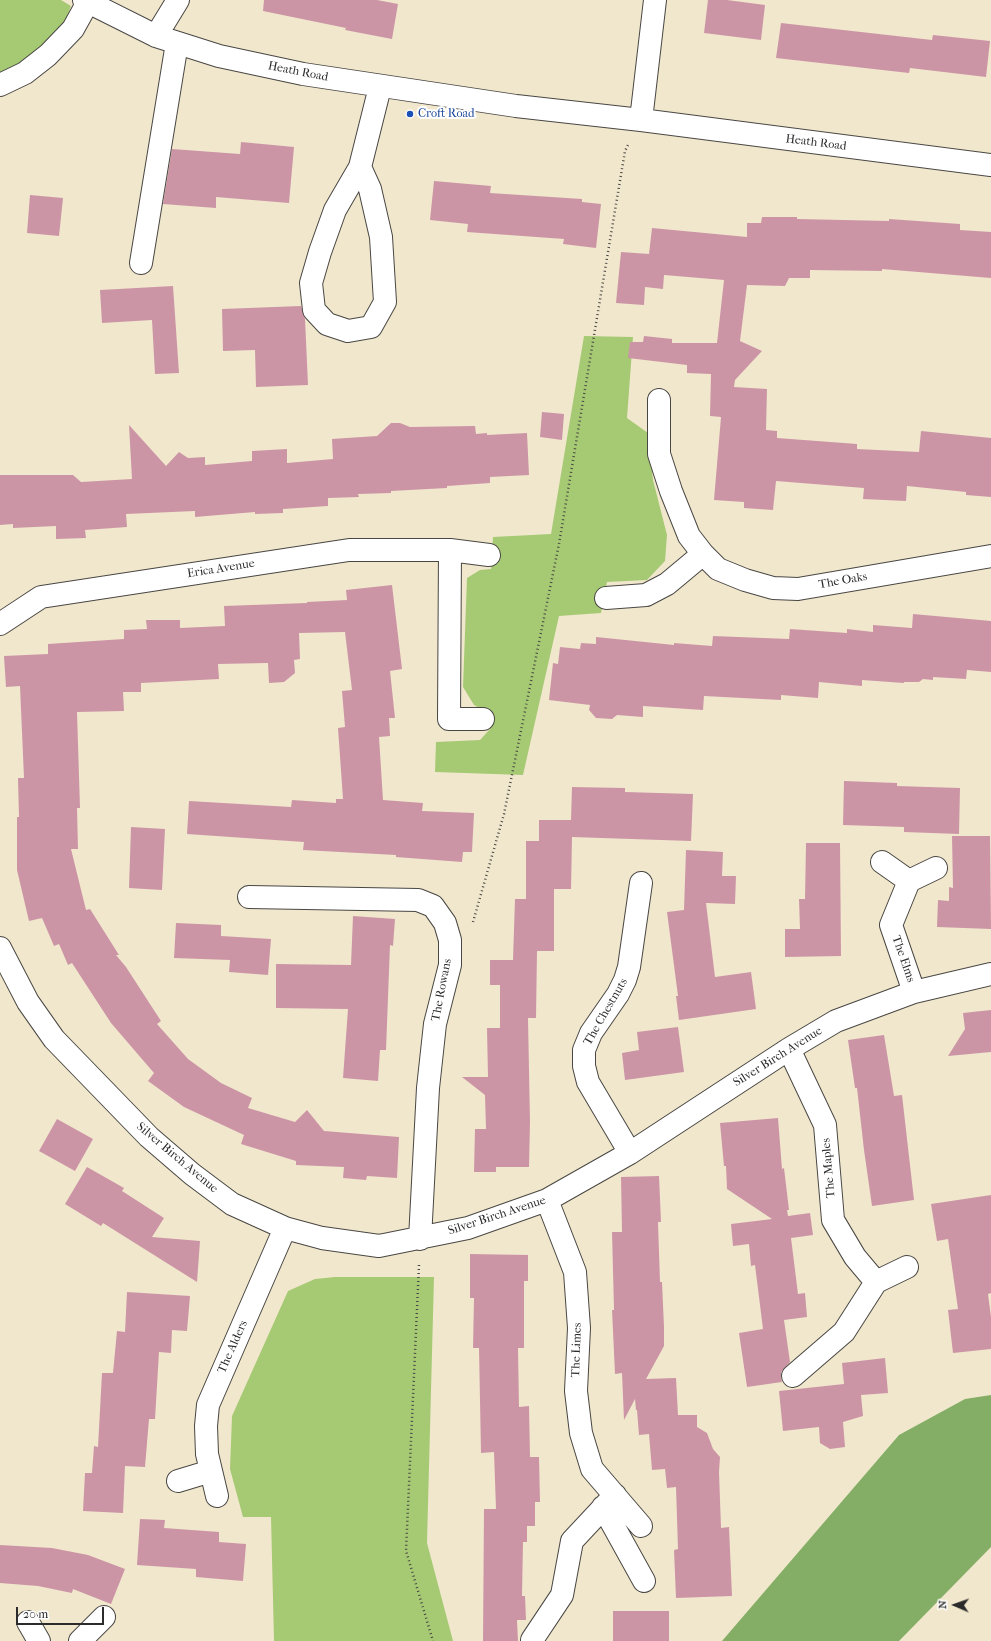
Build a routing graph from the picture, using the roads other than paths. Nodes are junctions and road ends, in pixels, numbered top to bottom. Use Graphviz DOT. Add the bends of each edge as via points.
graph roads {
  1 [pos="178,0"];
  2 [pos="655,0"];
  3 [pos="86,1"];
  4 [pos="156,36"];
  5 [pos="177,43"];
  6 [pos="0,85"];
  7 [pos="380,87"];
  8 [pos="641,120"];
  9 [pos="991,165"];
  10 [pos="360,167"];
  11 [pos="141,263"];
  12 [pos="659,400"];
  13 [pos="450,550"];
  14 [pos="703,554"];
  15 [pos="489,555"];
  16 [pos="991,556"];
  17 [pos="606,598"];
  18 [pos="0,624"];
  19 [pos="483,719"];
  20 [pos="882,862"];
  21 [pos="936,868"];
  22 [pos="909,881"];
  23 [pos="641,883"];
  24 [pos="250,897"];
  25 [pos="0,948"];
  26 [pos="5,973"];
  27 [pos="991,974"];
  28 [pos="914,992"];
  29 [pos="789,1049"];
  30 [pos="630,1153"];
  31 [pos="547,1200"];
  32 [pos="286,1228"];
  33 [pos="420,1239"];
  34 [pos="907,1267"];
  35 [pos="876,1282"];
  36 [pos="793,1376"];
  37 [pos="211,1471"];
  38 [pos="178,1481"];
  39 [pos="217,1496"];
  40 [pos="609,1501"];
  41 [pos="641,1526"];
  42 [pos="644,1581"];
  43 [pos="104,1617"];
  44 [pos="28,1622"];
  45 [pos="532,1640"];
  46 [pos="39,1641"];
  47 [pos="80,1641"];
  1 -- 4 [label="street"];
  2 -- 8 [label="street"];
  3 -- 4 [label="street, Heath Road"];
  3 -- 6 [label="street, Heath Road" via="73,29 48,55 25,73"];
  4 -- 5 [label="street, Heath Road"];
  5 -- 7 [label="street, Heath Road" via="219,56"];
  5 -- 11 [label="street"];
  7 -- 8 [label="street, Heath Road"];
  7 -- 10 [label="street"];
  8 -- 9 [label="street, Heath Road"];
  10 -- 10 [label="street" via="370,189 381,238 386,302 371,327 348,331 327,324 314,310 311,283 335,210"];
  12 -- 14 [label="street, The Oaks" via="659,454 689,536"];
  13 -- 15 [label="street, Erica Avenue"];
  13 -- 18 [label="street, Erica Avenue" via="349,550 41,597"];
  13 -- 19 [label="street" via="449,719"];
  14 -- 16 [label="street, The Oaks" via="718,569 745,580 773,588 798,589"];
  14 -- 17 [label="street" via="667,584 646,596"];
  20 -- 22 [label="street"];
  21 -- 22 [label="street"];
  22 -- 28 [label="street, The Elms" via="891,925"];
  23 -- 30 [label="street, The Chestnuts" via="625,980 591,1033 584,1050 588,1082"];
  24 -- 33 [label="street, The Rowans" via="418,900 432,906 445,923 450,940 450,965 435,1024 428,1088"];
  25 -- 26 [label="street, Silver Birch Avenue"];
  26 -- 32 [label="street, Silver Birch Avenue" via="54,1039 149,1137 232,1204"];
  27 -- 28 [label="street, Silver Birch Avenue"];
  28 -- 29 [label="street, Silver Birch Avenue" via="836,1021"];
  29 -- 30 [label="street, Silver Birch Avenue"];
  29 -- 35 [label="street, The Maples" via="825,1125 833,1220 855,1257"];
  30 -- 31 [label="street, Silver Birch Avenue"];
  31 -- 33 [label="street, Silver Birch Avenue" via="468,1228"];
  31 -- 40 [label="street, The Limes" via="575,1272 579,1328 576,1391 581,1433 592,1469"];
  32 -- 33 [label="street, Silver Birch Avenue" via="322,1238 380,1246"];
  32 -- 37 [label="street, The Alders" via="208,1405 207,1454"];
  34 -- 35 [label="street"];
  35 -- 36 [label="street" via="844,1332"];
  37 -- 38 [label="street"];
  37 -- 39 [label="street, The Alders"];
  40 -- 41 [label="street, The Limes"];
  40 -- 42 [label="street"];
  40 -- 45 [label="street" via="572,1541 562,1595"];
  43 -- 47 [label="street"];
  44 -- 46 [label="street"];
}
